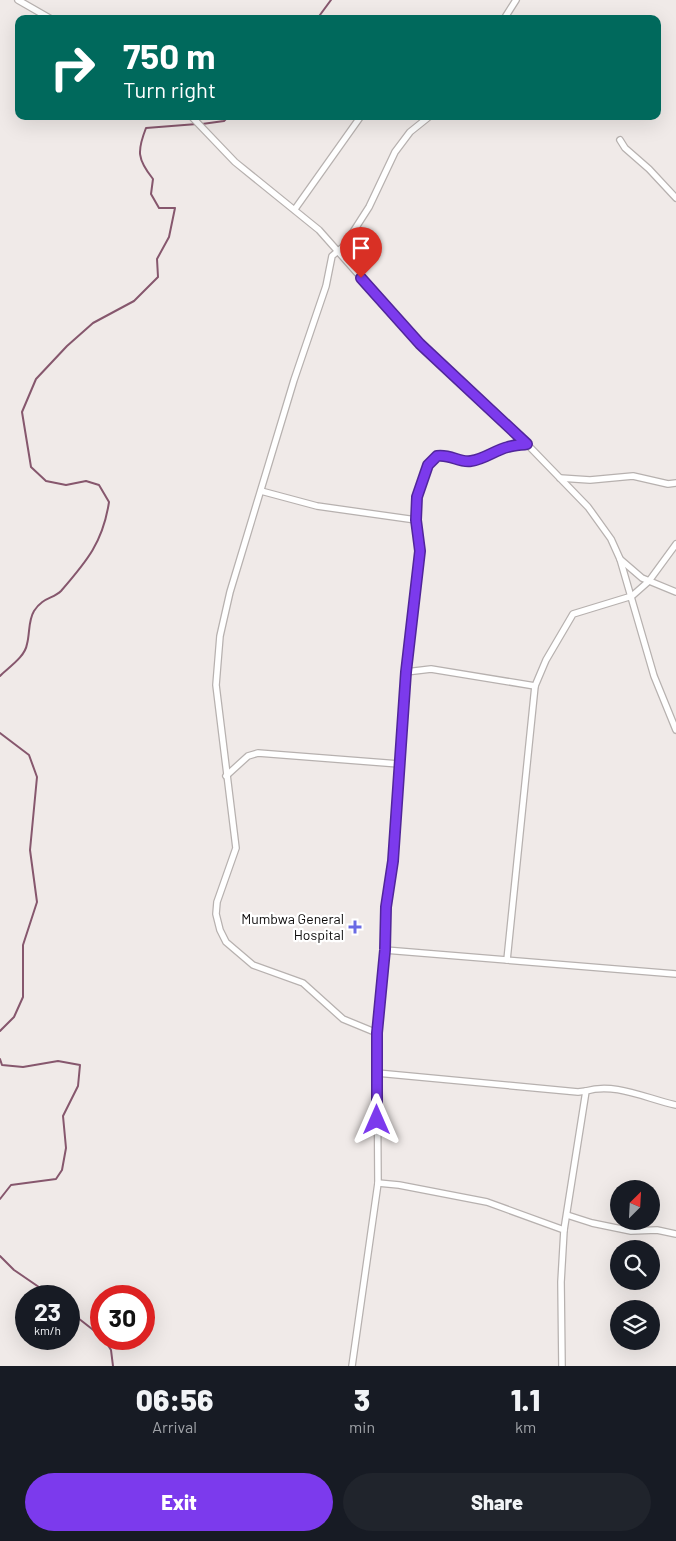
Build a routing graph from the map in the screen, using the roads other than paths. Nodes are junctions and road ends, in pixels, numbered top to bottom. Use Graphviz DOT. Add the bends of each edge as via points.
graph roads {
  1 [pos="18,0"];
  2 [pos="516,0"];
  3 [pos="44,15"];
  4 [pos="507,15"];
  5 [pos="195,120"];
  6 [pos="358,120"];
  7 [pos="425,120"];
  8 [pos="620,140"];
  9 [pos="676,198"];
  10 [pos="295,209"];
  11 [pos="338,252"];
  12 [pos="527,444"];
  13 [pos="560,478"];
  14 [pos="676,483"];
  15 [pos="261,491"];
  16 [pos="416,520"];
  17 [pos="676,544"];
  18 [pos="620,559"];
  19 [pos="649,581"];
  20 [pos="676,592"];
  21 [pos="632,596"];
  22 [pos="406,672"];
  23 [pos="535,686"];
  24 [pos="676,730"];
  25 [pos="399,764"];
  26 [pos="226,776"];
  27 [pos="385,950"];
  28 [pos="507,960"];
  29 [pos="676,974"];
  30 [pos="377,1033"];
  31 [pos="377,1073"];
  32 [pos="586,1090"];
  33 [pos="676,1105"];
  34 [pos="378,1183"];
  35 [pos="567,1215"];
  36 [pos="564,1230"];
  37 [pos="676,1234"];
  38 [pos="352,1366"];
  39 [pos="562,1366"];
  1 -- 3 [label="street"];
  2 -- 4 [label="street"];
  5 -- 10 [label="street" via="235,162"];
  6 -- 10 [label="street"];
  7 -- 11 [label="street" via="410,132 395,152 369,207"];
  8 -- 9 [label="street"];
  10 -- 11 [label="street"];
  11 -- 12 [label="street" via="420,344"];
  11 -- 15 [label="street" via="332,256 326,286"];
  12 -- 13 [label="street"];
  12 -- 16 [label="street" via="507,447 470,462 445,454 433,459 418,490"];
  13 -- 14 [label="street" via="590,480 633,476"];
  13 -- 18 [label="street" via="602,526"];
  15 -- 16 [label="street" via="317,506"];
  15 -- 26 [label="street" via="230,592 217,660 216,685"];
  16 -- 22 [label="street" via="420,551"];
  17 -- 19 [label="street"];
  18 -- 19 [label="street"];
  18 -- 21 [label="street"];
  19 -- 20 [label="street"];
  19 -- 21 [label="street"];
  21 -- 23 [label="street" via="575,612 546,660"];
  21 -- 24 [label="street" via="654,676"];
  22 -- 23 [label="street" via="434,669"];
  22 -- 25 [label="street"];
  23 -- 28 [label="street"];
  25 -- 26 [label="street" via="258,754 248,756"];
  25 -- 27 [label="street"];
  26 -- 30 [label="street" via="236,848 217,902 218,921 226,942 252,965 303,983 343,1019"];
  27 -- 28 [label="street"];
  27 -- 30 [label="street"];
  28 -- 29 [label="street"];
  30 -- 31 [label="street"];
  31 -- 32 [label="street" via="578,1092"];
  31 -- 34 [label="street"];
  32 -- 33 [label="street" via="612,1088"];
  32 -- 35 [label="street"];
  34 -- 36 [label="street" via="486,1202"];
  34 -- 38 [label="street"];
  35 -- 36 [label="street"];
  35 -- 37 [label="street" via="631,1230"];
  36 -- 39 [label="street"];
}
